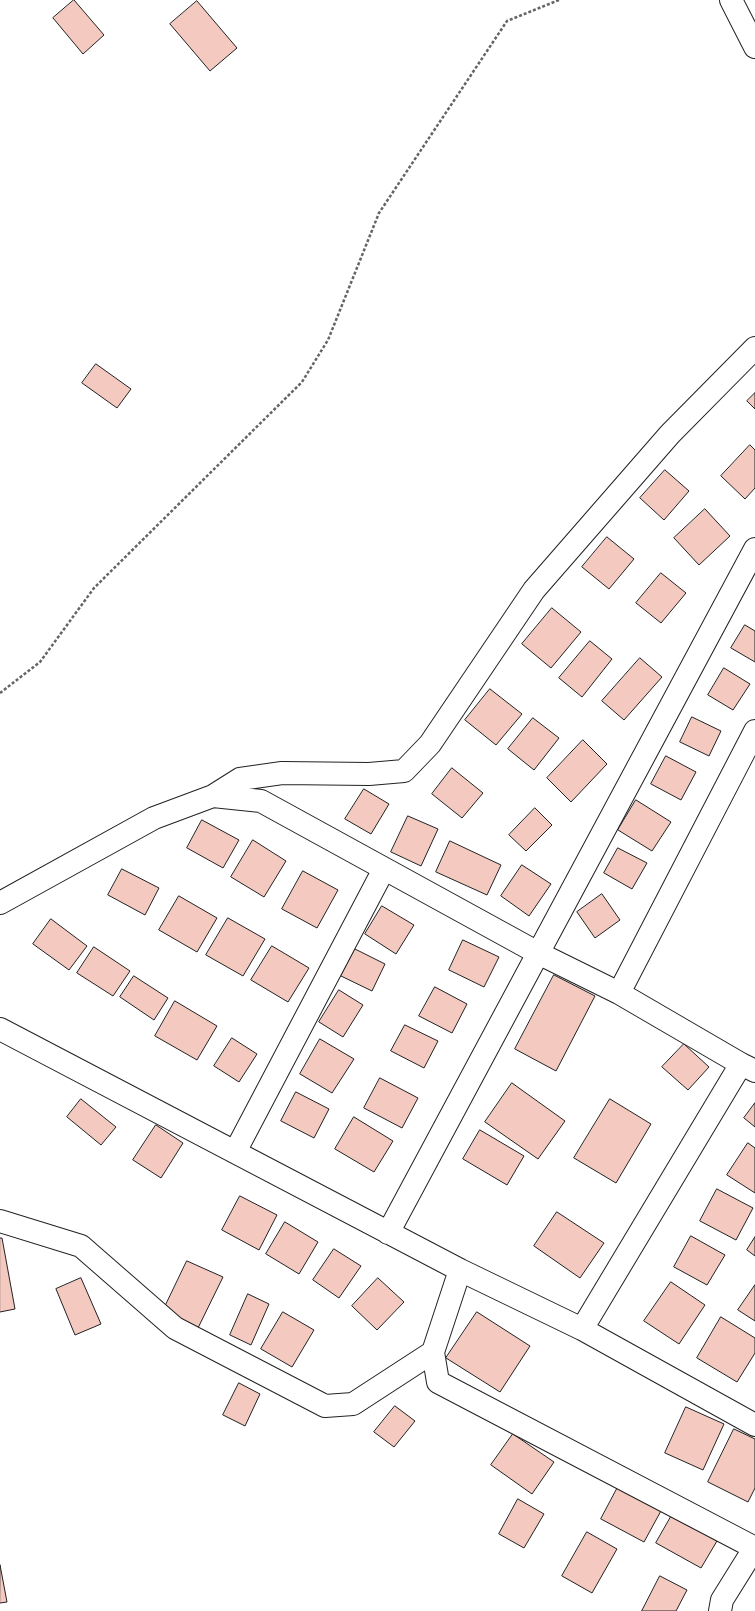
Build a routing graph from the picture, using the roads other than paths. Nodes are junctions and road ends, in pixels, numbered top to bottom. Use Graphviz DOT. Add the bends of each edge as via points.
graph roads {
  1 [pos="731,0"];
  2 [pos="755,47"];
  3 [pos="755,348"];
  4 [pos="755,549"];
  5 [pos="755,732"];
  6 [pos="213,796"];
  7 [pos="384,869"];
  8 [pos="0,903"];
  9 [pos="538,953"];
  10 [pos="619,993"];
  11 [pos="0,1029"];
  12 [pos="748,1068"];
  13 [pos="235,1152"];
  14 [pos="0,1221"];
  15 [pos="388,1233"];
  16 [pos="460,1270"];
  17 [pos="582,1329"];
  18 [pos="433,1352"];
  19 [pos="753,1420"];
  20 [pos="755,1548"];
  21 [pos="720,1611"];
  1 -- 2 [label="street"];
  3 -- 6 [label="street" via="670,434 534,590 430,744 404,771 369,774 282,773 240,779"];
  4 -- 9 [label="street"];
  5 -- 10 [label="street"];
  6 -- 7 [label="street" via="261,801"];
  6 -- 8 [label="street" via="154,818"];
  7 -- 9 [label="street"];
  7 -- 13 [label="street"];
  9 -- 10 [label="street"];
  9 -- 15 [label="street"];
  10 -- 12 [label="street"];
  11 -- 13 [label="street"];
  12 -- 17 [label="street"];
  13 -- 15 [label="street"];
  14 -- 18 [label="street" via="81,1246 175,1328 325,1406 353,1404"];
  15 -- 16 [label="street"];
  16 -- 17 [label="street"];
  16 -- 18 [label="street"];
  17 -- 19 [label="street"];
  18 -- 20 [label="street" via="438,1382"];
  20 -- 21 [label="street" via="722,1600"];
}
